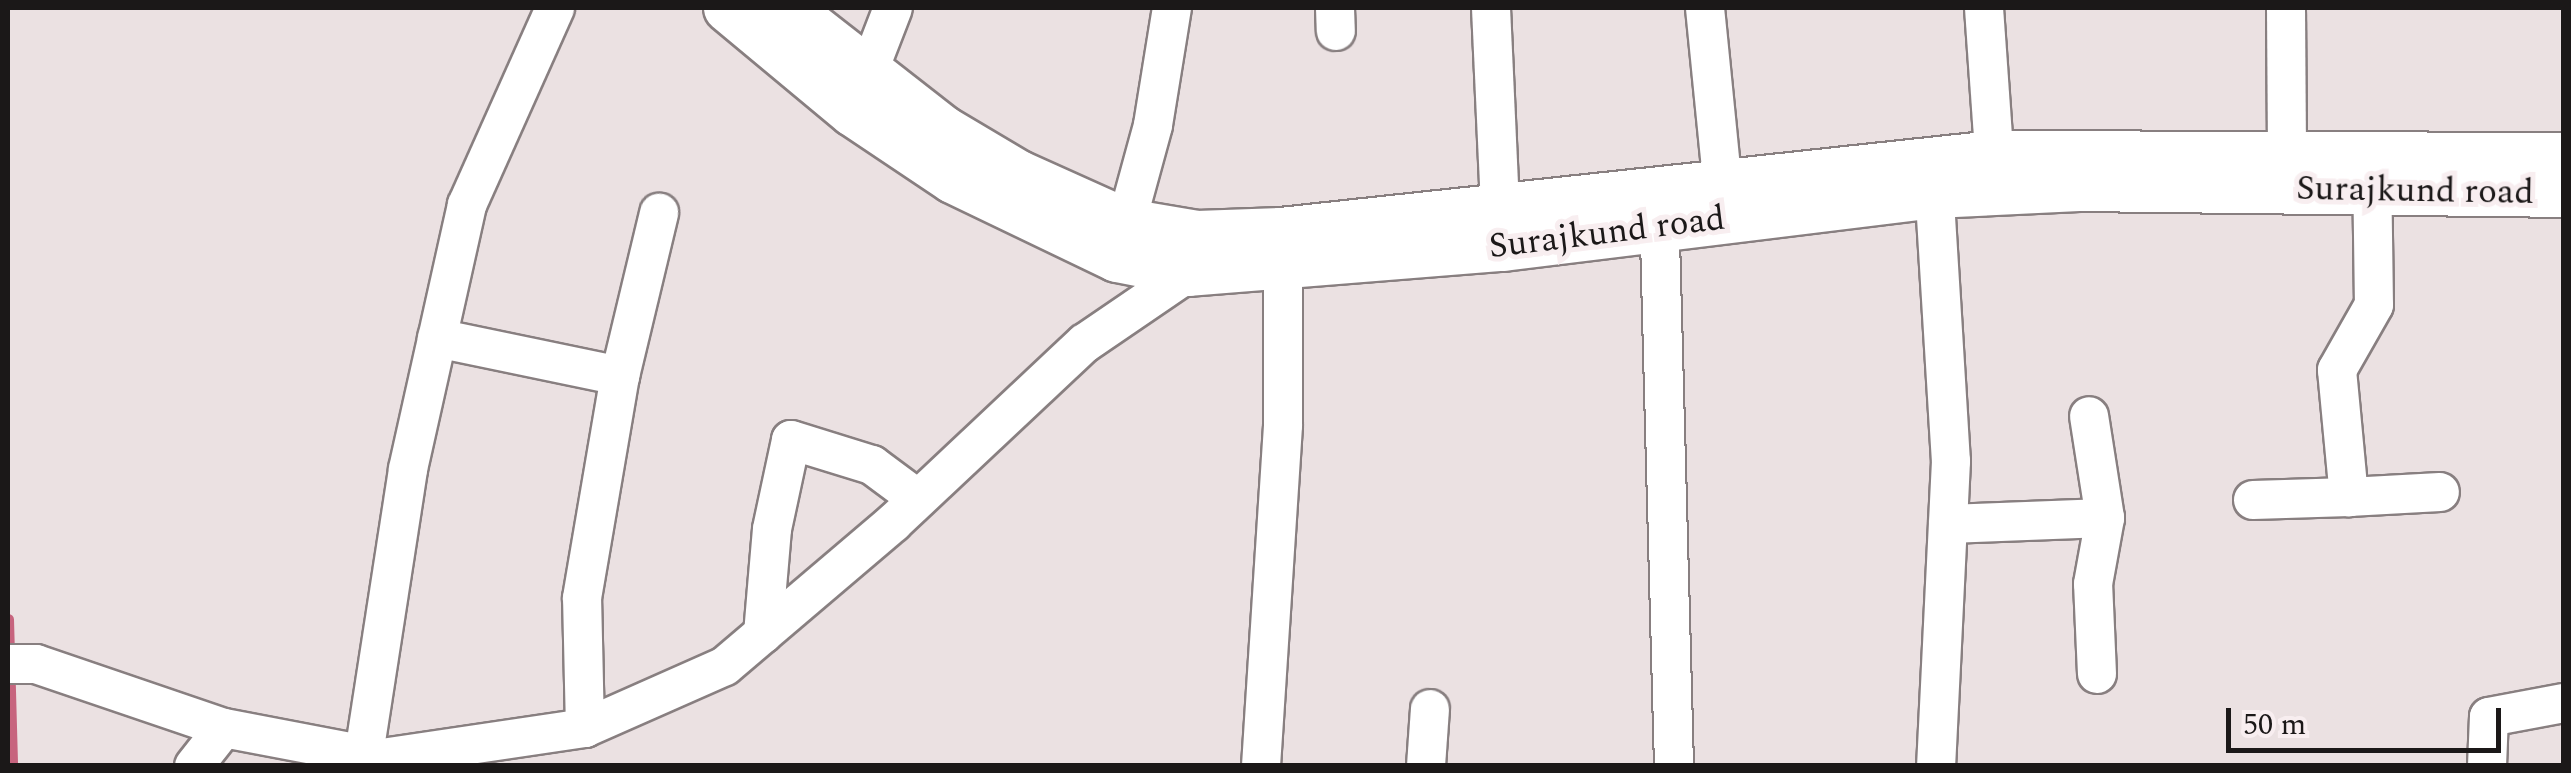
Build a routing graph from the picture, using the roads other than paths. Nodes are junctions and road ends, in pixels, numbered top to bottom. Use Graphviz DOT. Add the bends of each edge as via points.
graph roads {
  1 [pos="556,8"];
  2 [pos="728,8"];
  3 [pos="787,8"];
  4 [pos="893,8"];
  5 [pos="1172,8"];
  6 [pos="1491,8"];
  7 [pos="1704,8"];
  8 [pos="1984,8"];
  9 [pos="2286,8"];
  10 [pos="860,93"];
  11 [pos="2285,170"];
  12 [pos="1996,173"];
  13 [pos="2373,174"];
  14 [pos="2542,175"];
  15 [pos="1933,177"];
  16 [pos="1724,199"];
  17 [pos="1500,207"];
  18 [pos="1660,209"];
  19 [pos="659,213"];
  20 [pos="1122,240"];
  21 [pos="1282,251"];
  22 [pos="1193,253"];
  23 [pos="436,338"];
  24 [pos="620,376"];
  25 [pos="2088,416"];
  26 [pos="2440,492"];
  27 [pos="2348,497"];
  28 [pos="918,499"];
  29 [pos="2253,500"];
  30 [pos="2105,518"];
  31 [pos="1948,524"];
  32 [pos="763,634"];
  33 [pos="22,664"];
  34 [pos="2096,674"];
  35 [pos="2564,703"];
  36 [pos="1430,709"];
  37 [pos="224,728"];
  38 [pos="561,742"];
  39 [pos="364,754"];
  40 [pos="194,766"];
  41 [pos="1262,766"];
  42 [pos="1426,766"];
  43 [pos="1674,766"];
  44 [pos="1936,766"];
  45 [pos="2487,766"];
  1 -- 23 [label="street" via="467,205"];
  2 -- 10 [label="street, Surajkund road"];
  3 -- 10 [label="street"];
  4 -- 10 [label="street"];
  5 -- 20 [label="street" via="1153,125"];
  6 -- 17 [label="street"];
  7 -- 16 [label="street"];
  8 -- 12 [label="street"];
  9 -- 11 [label="street"];
  10 -- 20 [label="street, Surajkund road" via="954,179"];
  11 -- 12 [label="street, Surajkund road"];
  11 -- 13 [label="street, Surajkund road"];
  12 -- 15 [label="street, Surajkund road"];
  13 -- 14 [label="street, Surajkund road"];
  13 -- 27 [label="street" via="2374,306 2338,370"];
  15 -- 16 [label="street, Surajkund road"];
  15 -- 31 [label="street" via="1952,461"];
  16 -- 18 [label="street, Surajkund road"];
  17 -- 18 [label="street"];
  17 -- 21 [label="street"];
  18 -- 21 [label="street, Surajkund road"];
  18 -- 43 [label="street"];
  19 -- 24 [label="street"];
  20 -- 22 [label="street, Surajkund road"];
  21 -- 22 [label="street, Surajkund road"];
  21 -- 41 [label="street" via="1282,444"];
  22 -- 28 [label="street" via="1084,343"];
  23 -- 24 [label="street"];
  23 -- 39 [label="street"];
  24 -- 38 [label="street"];
  25 -- 30 [label="street"];
  26 -- 27 [label="street"];
  27 -- 29 [label="street"];
  28 -- 32 [label="street"];
  28 -- 32 [label="street" via="872,466 791,440 772,529"];
  30 -- 31 [label="street"];
  30 -- 34 [label="street" via="2093,584"];
  31 -- 44 [label="street"];
  32 -- 38 [label="street" via="725,666"];
  33 -- 37 [label="street"];
  35 -- 45 [label="street" via="2489,716"];
  36 -- 42 [label="street"];
  37 -- 39 [label="street"];
  37 -- 40 [label="street"];
  38 -- 39 [label="street" via="382,758"];
}
